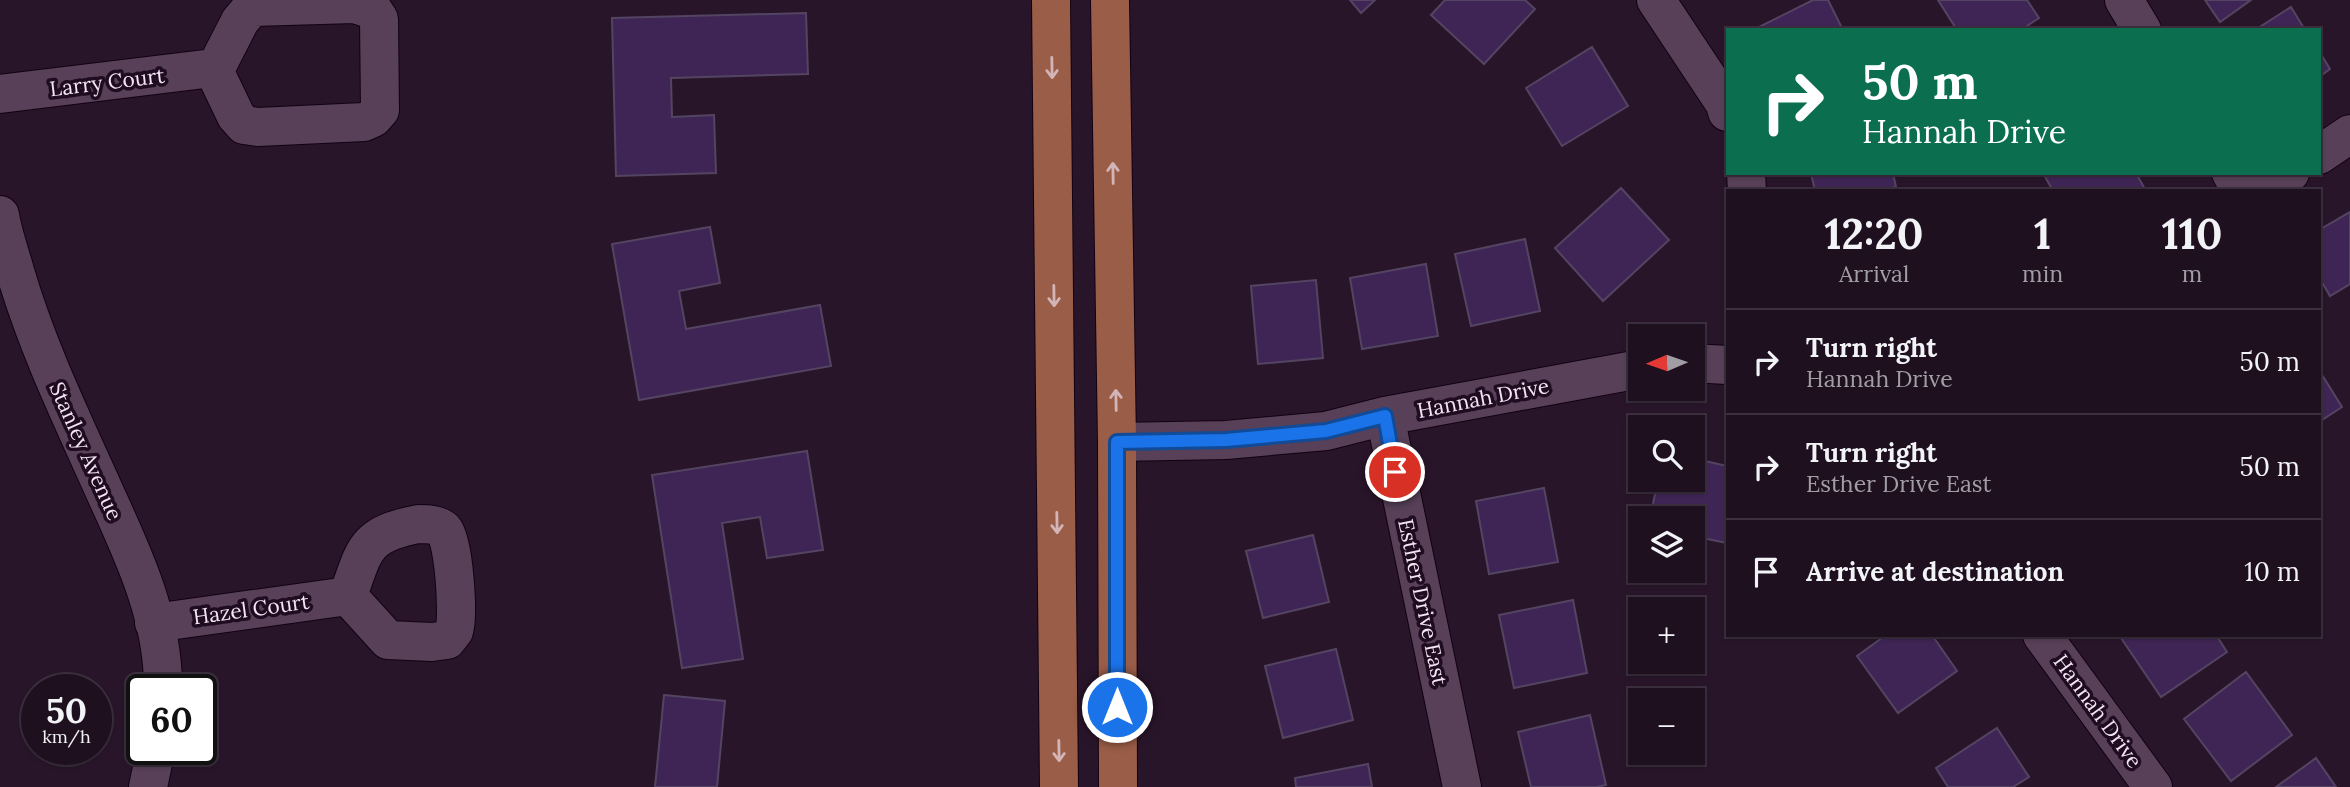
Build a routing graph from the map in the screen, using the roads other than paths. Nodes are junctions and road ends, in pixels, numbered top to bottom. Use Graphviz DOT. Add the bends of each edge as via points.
graph roads {
  1 [pos="1051,0"];
  2 [pos="1110,0"];
  3 [pos="1656,0"];
  4 [pos="2124,0"];
  5 [pos="2141,28"];
  6 [pos="214,68"];
  7 [pos="0,94"];
  8 [pos="1726,108"];
  9 [pos="2350,134"];
  10 [pos="2321,154"];
  11 [pos="2287,175"];
  12 [pos="2267,189"];
  13 [pos="0,215"];
  14 [pos="1705,364"];
  15 [pos="1726,365"];
  16 [pos="1628,371"];
  17 [pos="1385,416"];
  18 [pos="1117,442"];
  19 [pos="348,596"];
  20 [pos="154,623"];
  21 [pos="2043,637"];
  22 [pos="163,674"];
  23 [pos="153,765"];
  24 [pos="148,787"];
  25 [pos="1059,787"];
  26 [pos="1118,787"];
  27 [pos="1462,787"];
  28 [pos="2153,787"];
  1 -- 25 [label="main road, one-way"];
  18 -- 2 [label="main road, one-way"];
  3 -- 8 [label="street"];
  4 -- 5 [label="street"];
  6 -- 6 [label="street" via="252,7 355,4 373,10 379,19 380,110 364,122 244,125"];
  6 -- 7 [label="street, Larry Court"];
  9 -- 10 [label="street"];
  11 -- 12 [label="street"];
  13 -- 20 [label="street, Stanley Avenue" via="43,355 134,557"];
  14 -- 15 [label="street"];
  16 -- 17 [label="street, Hannah Drive"];
  17 -- 18 [label="street, Hannah Drive" via="1313,433"];
  17 -- 27 [label="street, Esther Drive East"];
  18 -- 26 [label="main road"];
  19 -- 20 [label="street, Hazel Court"];
  20 -- 22 [label="street, Stanley Avenue"];
  21 -- 28 [label="street, Hannah Drive"];
  23 -- 24 [label="street"];
}
